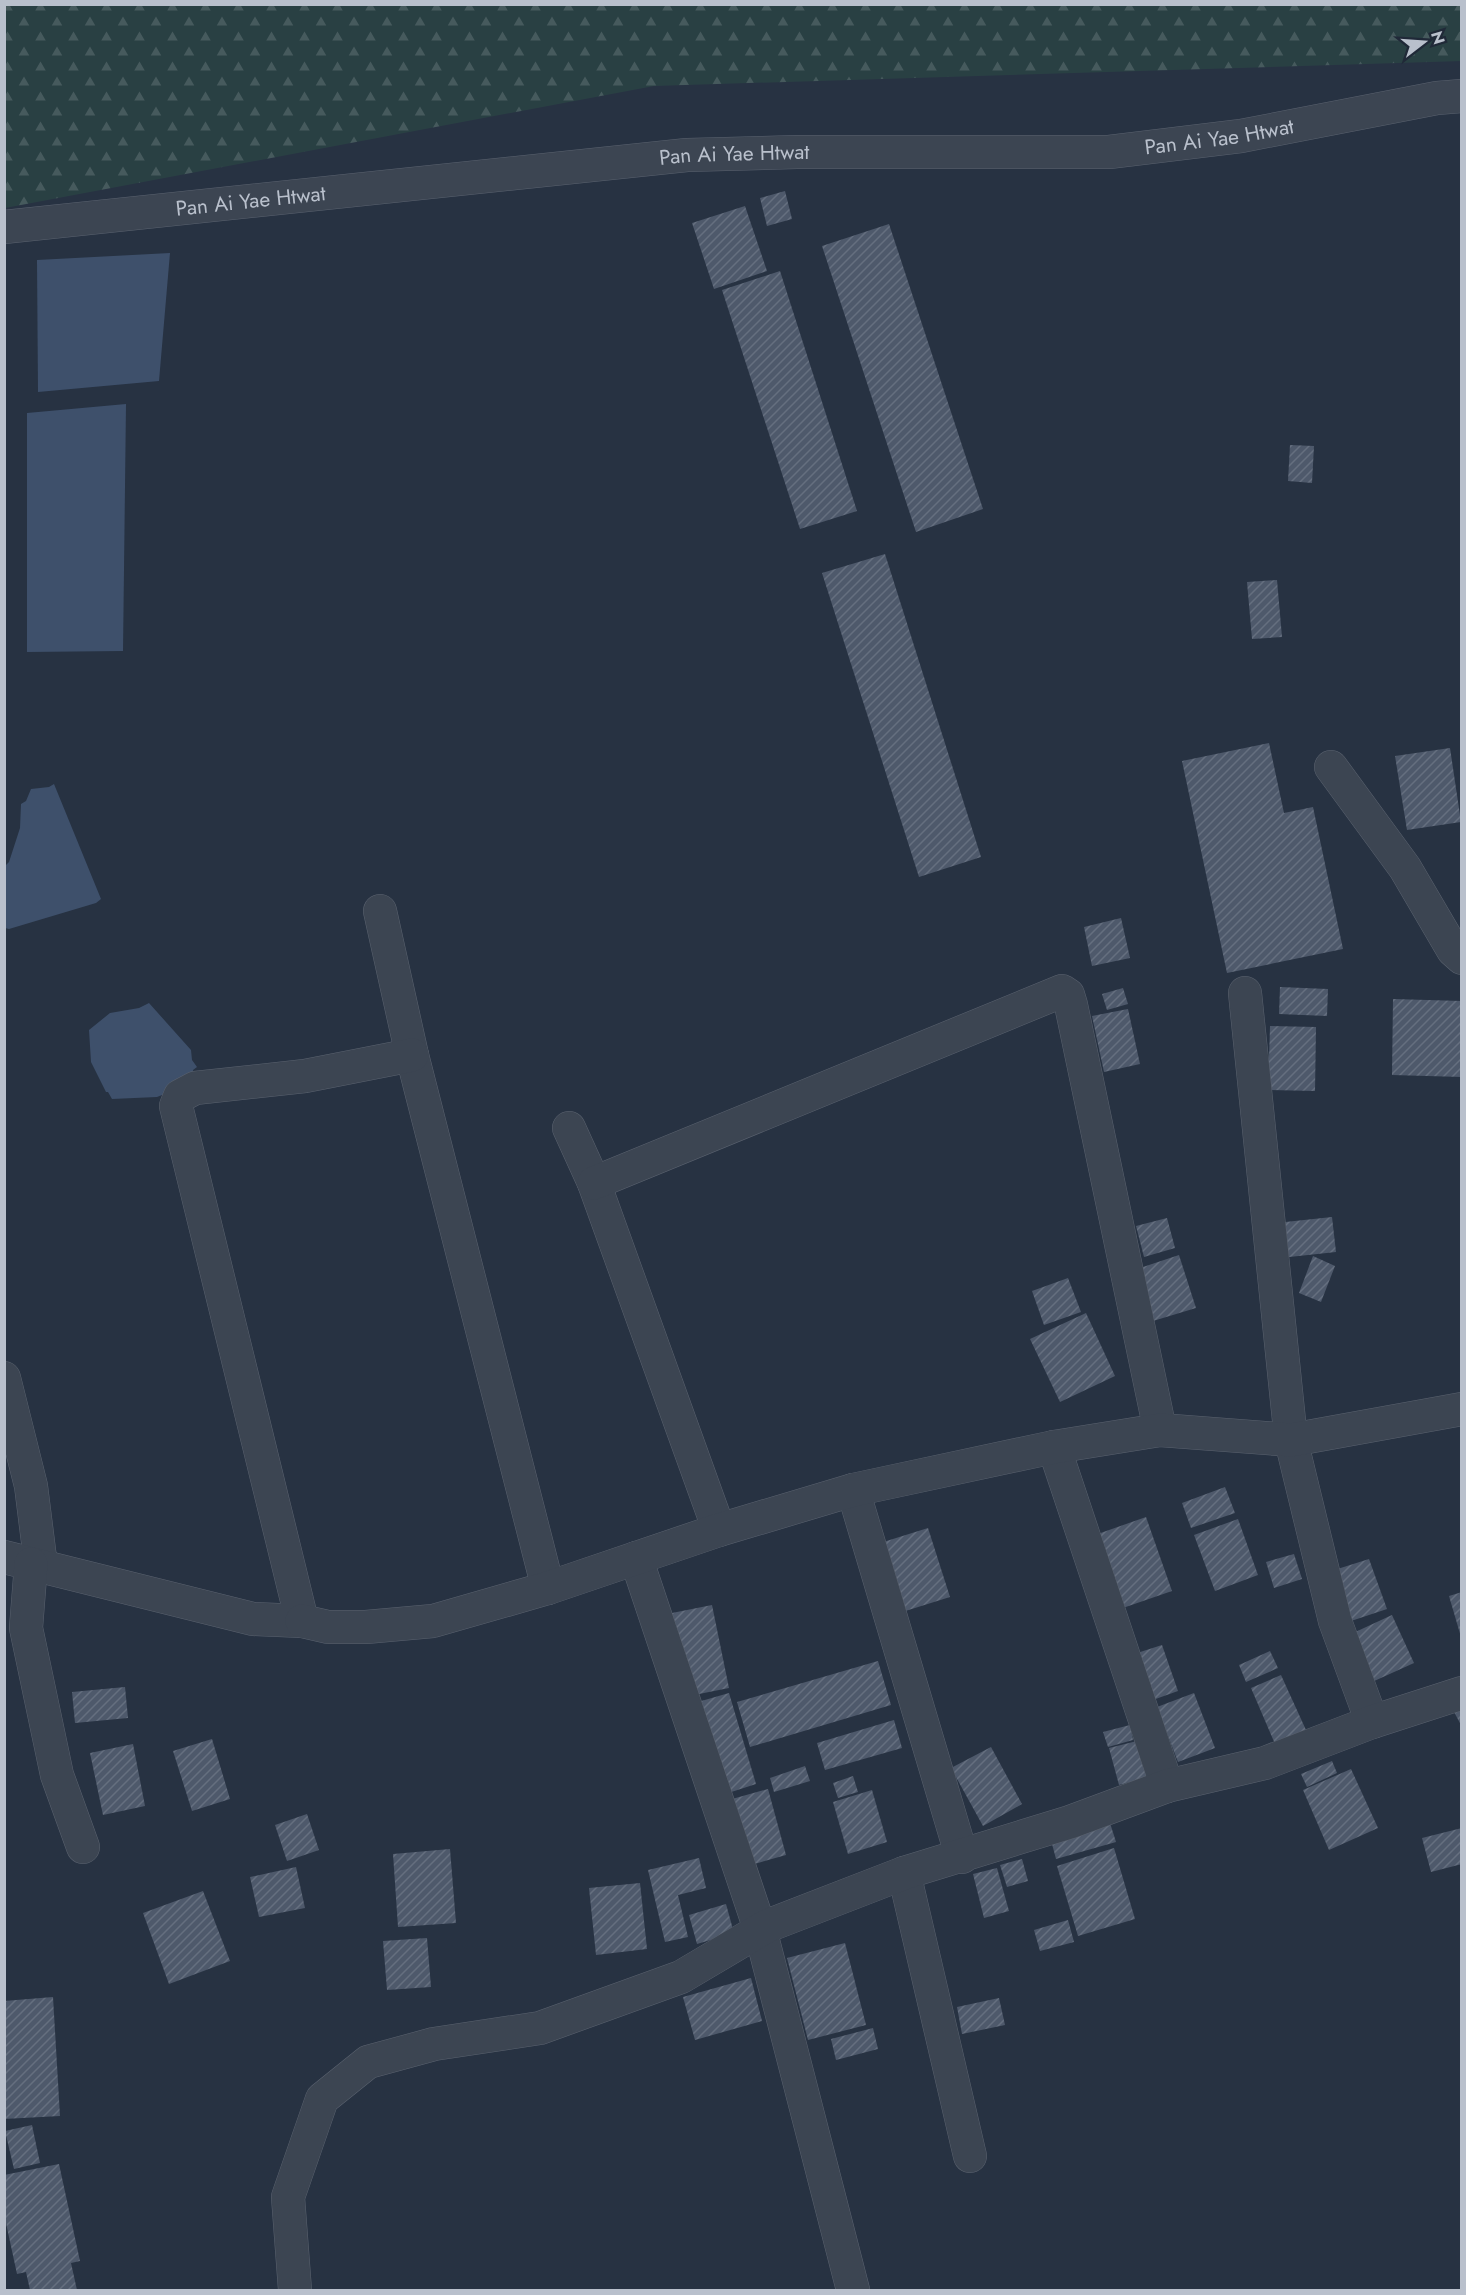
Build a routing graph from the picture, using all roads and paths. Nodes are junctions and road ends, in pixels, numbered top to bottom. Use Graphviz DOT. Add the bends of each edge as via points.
graph roads {
  1 [pos="1461,96"];
  2 [pos="4,228"];
  3 [pos="1331,767"];
  4 [pos="380,911"];
  5 [pos="1461,958"];
  6 [pos="1245,993"];
  7 [pos="412,1055"];
  8 [pos="569,1128"];
  9 [pos="594,1183"];
  10 [pos="4,1378"];
  11 [pos="1461,1409"];
  12 [pos="1160,1430"];
  13 [pos="1291,1440"];
  14 [pos="1054,1447"];
  15 [pos="853,1490"];
  16 [pos="719,1530"];
  17 [pos="636,1558"];
  18 [pos="26,1563"];
  19 [pos="548,1588"];
  20 [pos="302,1621"];
  21 [pos="1461,1693"];
  22 [pos="1372,1722"];
  23 [pos="1167,1786"];
  24 [pos="83,1847"];
  25 [pos="962,1857"];
  26 [pos="904,1873"];
  27 [pos="760,1929"];
  28 [pos="970,2156"];
  29 [pos="295,2290"];
  30 [pos="854,2290"];
  1 -- 2 [label="street, Pan Ai Yae Htwat" via="1241,136 1109,152 687,155"];
  3 -- 5 [label="street" via="1406,868"];
  4 -- 7 [label="street"];
  6 -- 13 [label="street"];
  7 -- 19 [label="street"];
  7 -- 20 [label="street" via="305,1076 195,1088 180,1096 176,1106"];
  8 -- 9 [label="street"];
  9 -- 12 [label="street" via="1062,992 1068,995 1071,1005"];
  9 -- 16 [label="street"];
  10 -- 18 [label="street" via="31,1486"];
  11 -- 13 [label="street"];
  12 -- 13 [label="street"];
  12 -- 14 [label="street"];
  13 -- 22 [label="street" via="1335,1621"];
  14 -- 15 [label="street"];
  14 -- 23 [label="street"];
  15 -- 16 [label="street"];
  15 -- 25 [label="street"];
  16 -- 17 [label="street"];
  17 -- 19 [label="street"];
  17 -- 27 [label="street"];
  18 -- 20 [label="street" via="253,1619"];
  18 -- 24 [label="street" via="26,1628 57,1776"];
  19 -- 20 [label="street" via="433,1621 366,1628 328,1627"];
  21 -- 22 [label="street"];
  22 -- 23 [label="street" via="1265,1763"];
  23 -- 25 [label="street"];
  25 -- 26 [label="street"];
  26 -- 27 [label="street"];
  26 -- 28 [label="street"];
  27 -- 29 [label="street" via="681,1977 540,2028 434,2044 368,2062 322,2099 288,2197"];
  27 -- 30 [label="street"];
}
